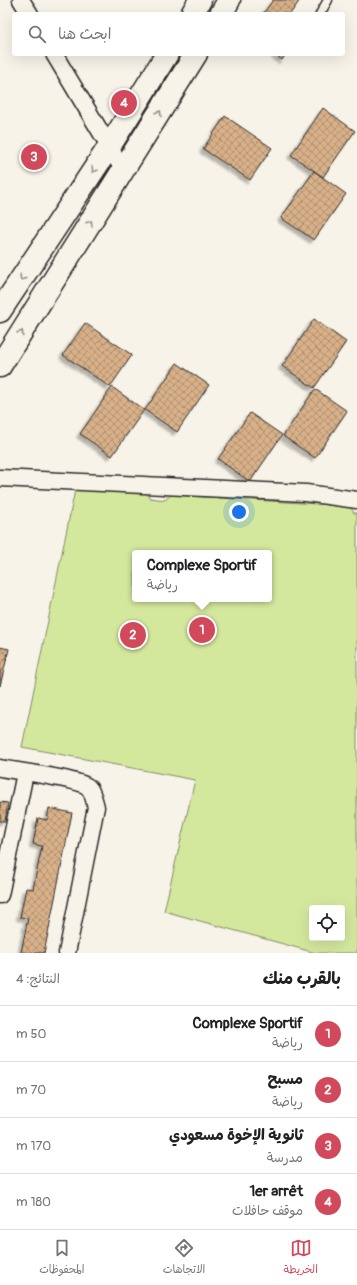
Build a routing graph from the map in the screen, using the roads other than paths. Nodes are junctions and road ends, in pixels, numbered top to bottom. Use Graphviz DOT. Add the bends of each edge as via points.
graph roads {
  1 [pos="21,0"];
  2 [pos="200,0"];
  3 [pos="229,0"];
  4 [pos="328,0"];
  5 [pos="29,12"];
  6 [pos="193,12"];
  7 [pos="222,12"];
  8 [pos="321,12"];
  9 [pos="55,56"];
  10 [pos="166,56"];
  11 [pos="195,56"];
  12 [pos="109,147"];
  13 [pos="124,171"];
  14 [pos="0,311"];
  15 [pos="0,366"];
  16 [pos="0,478"];
  17 [pos="357,500"];
  18 [pos="0,768"];
  19 [pos="25,773"];
  20 [pos="0,895"];
  21 [pos="67,953"];
  1 -- 5 [label="street"];
  2 -- 6 [label="street"];
  3 -- 7 [label="street"];
  4 -- 8 [label="lane"];
  9 -- 12 [label="street"];
  10 -- 12 [label="street"];
  13 -- 11 [label="street, one-way"];
  12 -- 13 [label="street"];
  12 -- 14 [label="street, one-way"];
  15 -- 13 [label="street, one-way"];
  16 -- 17 [label="street" via="306,493"];
  18 -- 19 [label="street"];
  19 -- 20 [label="street"];
  19 -- 21 [label="street" via="75,781 87,786 93,794 96,807"];
}
